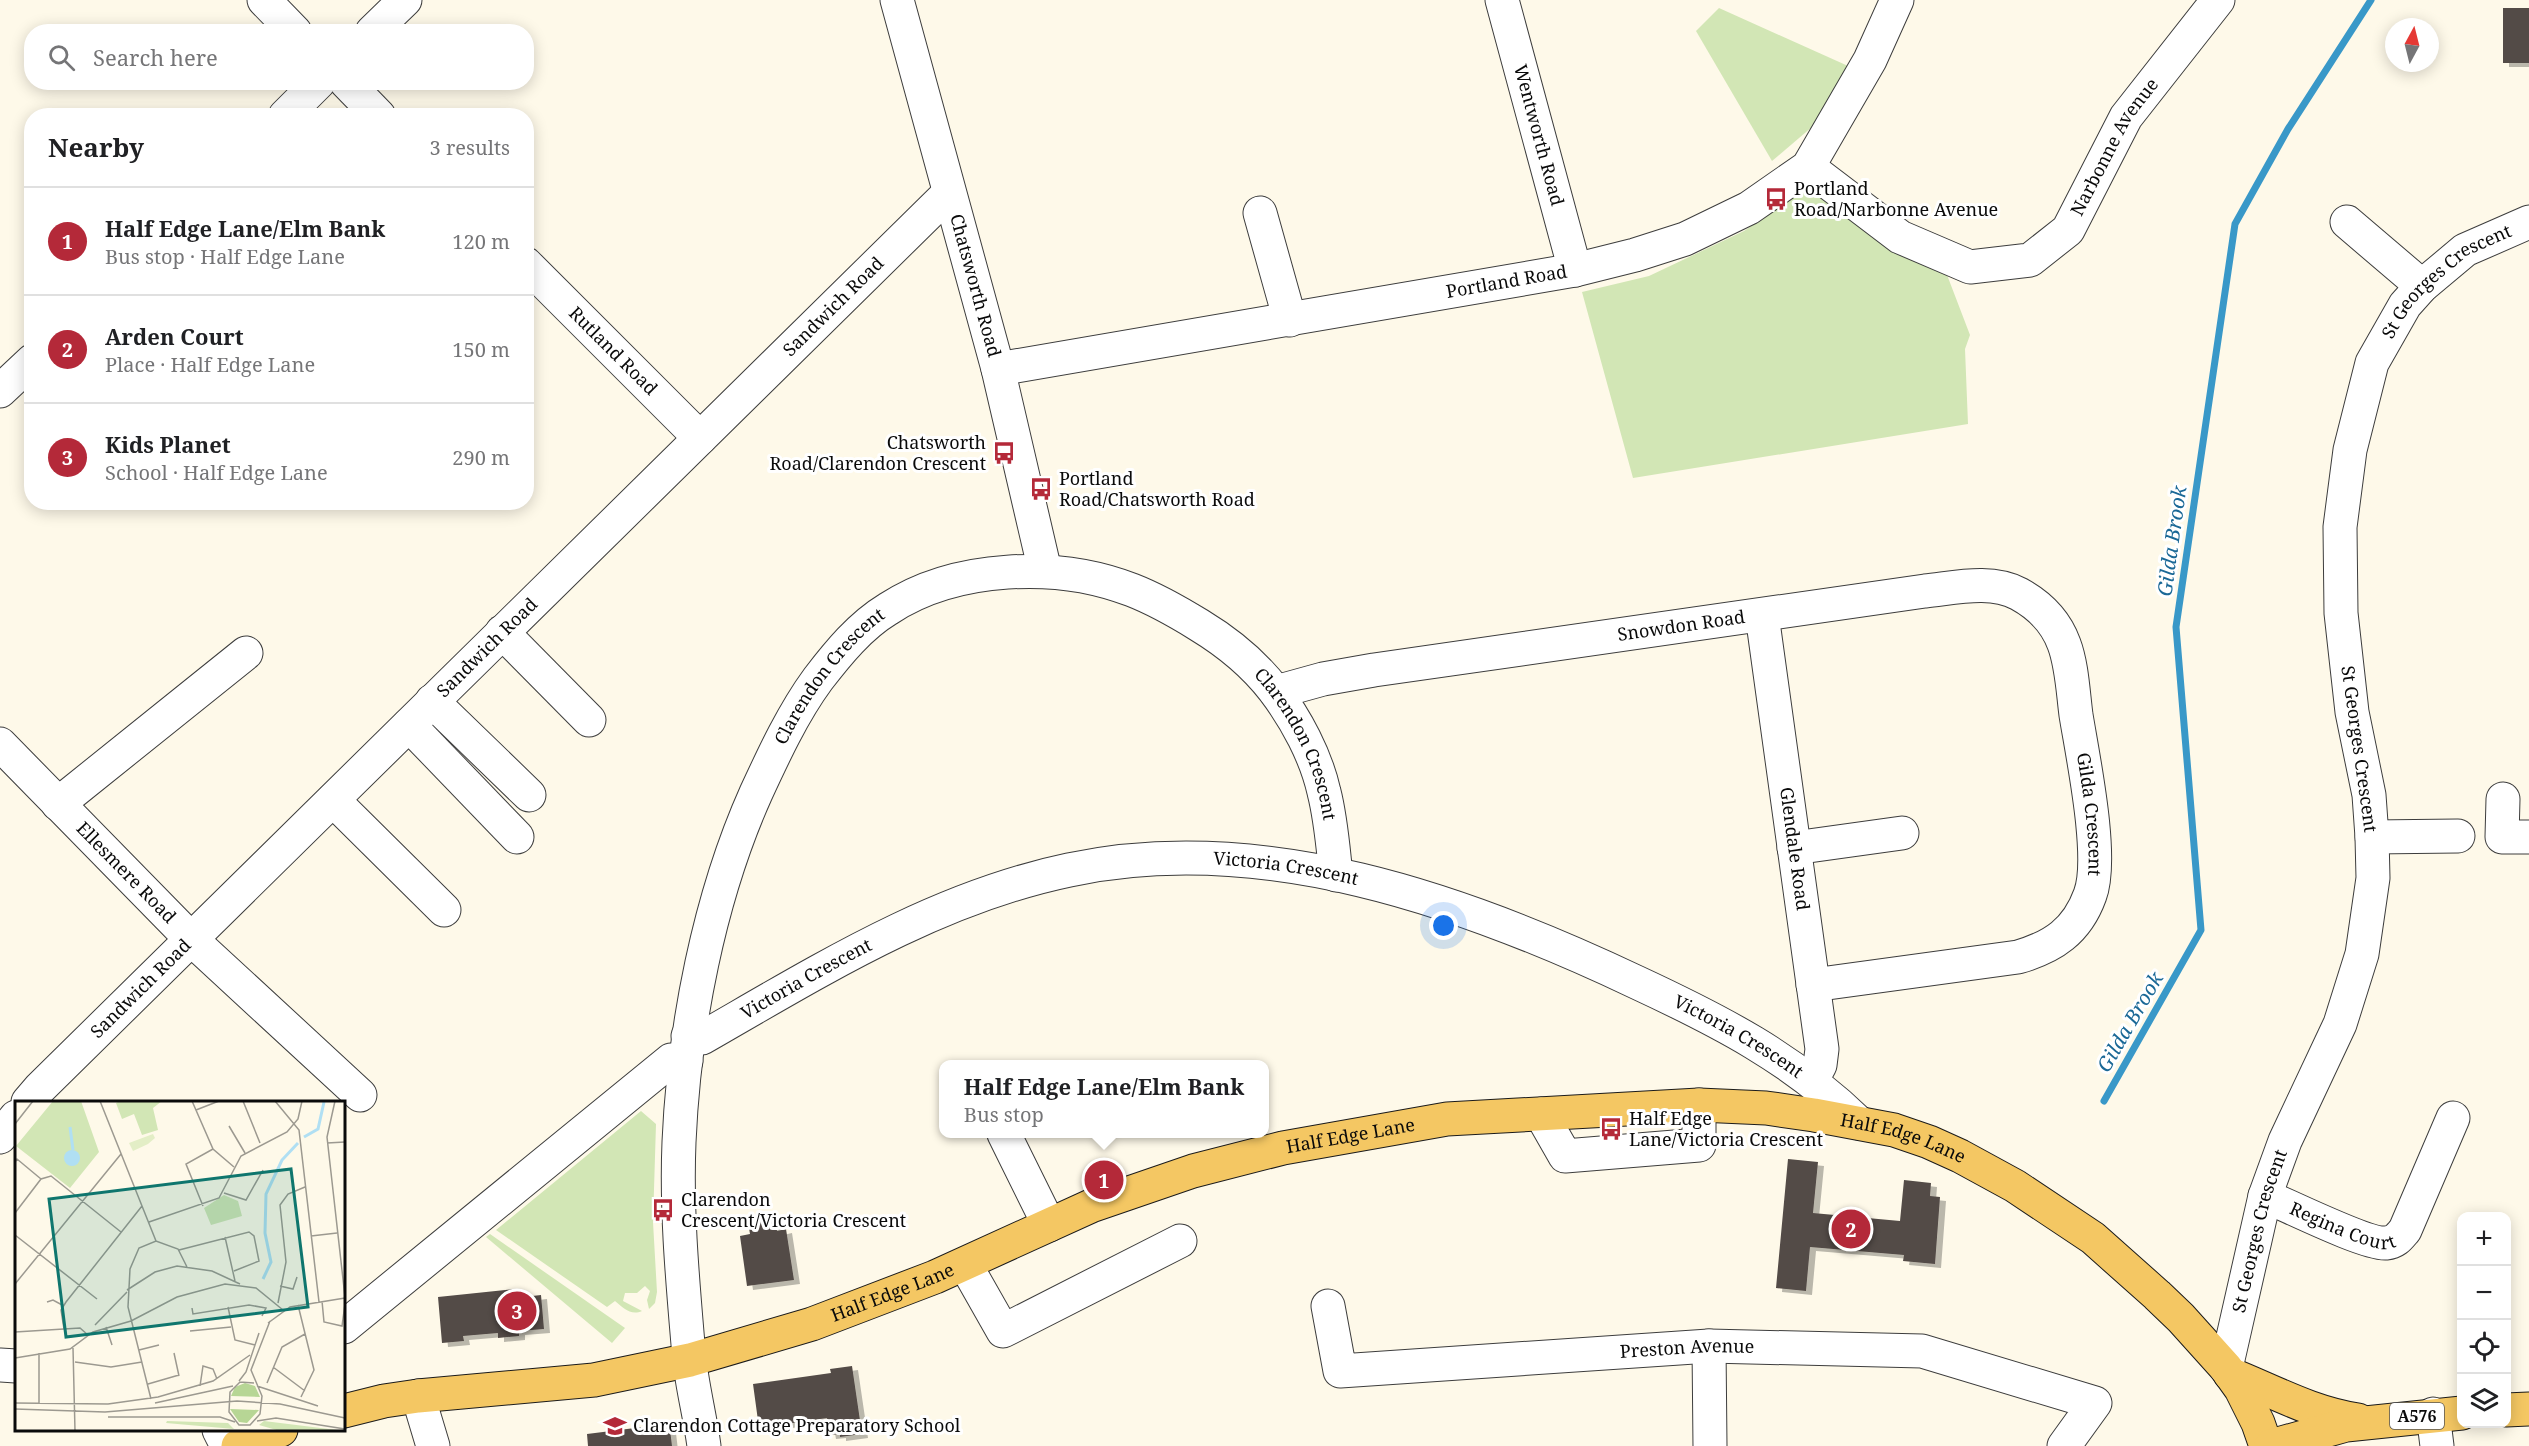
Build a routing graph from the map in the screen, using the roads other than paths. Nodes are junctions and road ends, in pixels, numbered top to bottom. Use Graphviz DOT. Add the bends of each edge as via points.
graph roads {
  1 [pos="264,0"];
  2 [pos="405,0"];
  3 [pos="897,0"];
  4 [pos="1502,0"];
  5 [pos="1897,0"];
  6 [pos="2218,0"];
  7 [pos="287,24"];
  8 [pos="380,24"];
  9 [pos="311,90"];
  10 [pos="354,90"];
  11 [pos="293,108"];
  12 [pos="371,108"];
  13 [pos="1808,166"];
  14 [pos="949,193"];
  15 [pos="1260,213"];
  16 [pos="2347,222"];
  17 [pos="2529,222"];
  18 [pos="1575,270"];
  19 [pos="534,272"];
  20 [pos="2422,286"];
  21 [pos="1290,320"];
  22 [pos="24,368"];
  23 [pos="998,369"];
  24 [pos="0,391"];
  25 [pos="700,438"];
  26 [pos="1045,571"];
  27 [pos="1762,615"];
  28 [pos="502,632"];
  29 [pos="2065,646"];
  30 [pos="246,653"];
  31 [pos="1276,692"];
  32 [pos="432,701"];
  33 [pos="589,720"];
  34 [pos="409,725"];
  35 [pos="0,744"];
  36 [pos="529,795"];
  37 [pos="2503,799"];
  38 [pos="333,800"];
  39 [pos="58,804"];
  40 [pos="1902,833"];
  41 [pos="2458,836"];
  42 [pos="518,837"];
  43 [pos="2372,837"];
  44 [pos="2529,837"];
  45 [pos="1794,848"];
  46 [pos="1336,875"];
  47 [pos="444,910"];
  48 [pos="191,939"];
  49 [pos="1813,985"];
  50 [pos="687,1048"];
  51 [pos="1812,1080"];
  52 [pos="360,1095"];
  53 [pos="28,1101"];
  54 [pos="1699,1105"];
  55 [pos="1541,1114"];
  56 [pos="2453,1118"];
  57 [pos="1859,1123"];
  58 [pos="1007,1138"];
  59 [pos="2265,1196"];
  60 [pos="1049,1226"];
  61 [pos="1179,1241"];
  62 [pos="965,1264"];
  63 [pos="1328,1306"];
  64 [pos="345,1326"];
  65 [pos="1709,1346"];
  66 [pos="690,1360"];
  67 [pos="0,1365"];
  68 [pos="15,1366"];
  69 [pos="2228,1371"];
  70 [pos="418,1396"];
  71 [pos="2529,1408"];
  72 [pos="2511,1410"];
  73 [pos="345,1411"];
  74 [pos="2447,1413"];
  75 [pos="2372,1422"];
  76 [pos="219,1431"];
  77 [pos="278,1431"];
  78 [pos="226,1446"];
  79 [pos="238,1446"];
  80 [pos="433,1446"];
  81 [pos="704,1446"];
  82 [pos="1710,1446"];
  83 [pos="2064,1446"];
  84 [pos="2266,1446"];
  85 [pos="2271,1446"];
  86 [pos="2437,1446"];
  1 -- 7 [label="street"];
  2 -- 8 [label="street"];
  3 -- 14 [label="street, Chatsworth Road"];
  4 -- 18 [label="street, Wentworth Road"];
  5 -- 13 [label="street, Portland Road" via="1870,60"];
  6 -- 13 [label="street, Narbonne Avenue" via="2126,117 2068,230 2030,260 1970,267 1900,237"];
  9 -- 11 [label="street"];
  10 -- 12 [label="street"];
  13 -- 18 [label="street, Portland Road" via="1749,208 1685,239"];
  14 -- 23 [label="street, Chatsworth Road"];
  14 -- 25 [label="street, Sandwich Road"];
  15 -- 21 [label="street"];
  16 -- 20 [label="street"];
  17 -- 20 [label="street, St Georges Crescent" via="2465,250"];
  18 -- 21 [label="street, Portland Road"];
  19 -- 25 [label="street, Rutland Road"];
  20 -- 43 [label="street, St Georges Crescent" via="2405,305 2373,363 2349,450 2340,527 2340,613"];
  21 -- 23 [label="street, Portland Road"];
  22 -- 24 [label="street"];
  23 -- 26 [label="street, Chatsworth Road"];
  25 -- 28 [label="street, Sandwich Road"];
  26 -- 31 [label="street, Clarendon Crescent" via="1097,580 1156,600 1233,649"];
  26 -- 50 [label="street, Clarendon Crescent" via="975,577 946,584 888,608 864,628 819,678 786,733 742,825 715,908"];
  27 -- 29 [label="street, Snowdon Road" via="1987,586 2018,593 2034,604 2055,627"];
  27 -- 31 [label="street, Snowdon Road" via="1365,671"];
  27 -- 45 [label="street, Glendale Road"];
  28 -- 32 [label="street, Sandwich Road"];
  28 -- 33 [label="street"];
  29 -- 49 [label="street, Gilda Crescent" via="2095,862 2090,897 2077,920 2053,944 2018,957"];
  30 -- 39 [label="street"];
  31 -- 46 [label="street, Clarendon Crescent" via="1315,763 1324,792"];
  32 -- 34 [label="street, Sandwich Road"];
  32 -- 36 [label="street"];
  34 -- 38 [label="street, Sandwich Road"];
  34 -- 42 [label="street"];
  35 -- 39 [label="street, Ellesmere Road"];
  37 -- 44 [label="street" via="2502,837"];
  38 -- 47 [label="street"];
  38 -- 48 [label="street, Sandwich Road"];
  39 -- 48 [label="street, Ellesmere Road"];
  40 -- 45 [label="street"];
  41 -- 43 [label="street"];
  43 -- 59 [label="street, St Georges Crescent" via="2373,878 2362,954 2340,1024 2284,1141"];
  45 -- 49 [label="street, Glendale Road"];
  46 -- 50 [label="street, Victoria Crescent" via="1254,862 1168,859 1125,861 1039,877 925,916 833,963"];
  46 -- 51 [label="street, Victoria Crescent" via="1444,904 1583,957 1691,1008 1766,1049"];
  48 -- 52 [label="street, Ellesmere Road"];
  48 -- 53 [label="street, Sandwich Road"];
  49 -- 51 [label="street, Glendale Road" via="1822,1049 1820,1065"];
  50 -- 64 [label="street, Victoria Crescent"];
  50 -- 66 [label="street, Clarendon Crescent" via="679,1142 679,1215"];
  51 -- 57 [label="street, Victoria Crescent"];
  54 -- 55 [label="main road, Half Edge Lane"];
  54 -- 55 [label="street" via="1699,1145 1565,1156"];
  54 -- 57 [label="main road, Half Edge Lane" via="1766,1108"];
  55 -- 60 [label="main road, Half Edge Lane" via="1447,1119 1283,1148 1193,1171 1091,1206"];
  56 -- 59 [label="street, Regina Court" via="2405,1230 2397,1240 2385,1243 2367,1239"];
  57 -- 69 [label="main road, Half Edge Lane" via="1911,1135 1950,1151 2054,1211 2093,1238 2157,1295"];
  58 -- 60 [label="street"];
  59 -- 69 [label="street, St Georges Crescent"];
  60 -- 62 [label="main road, Half Edge Lane"];
  61 -- 62 [label="street" via="1004,1331"];
  62 -- 66 [label="main road, Half Edge Lane" via="812,1324"];
  63 -- 65 [label="street, Preston Avenue" via="1340,1371"];
  65 -- 82 [label="street"];
  65 -- 83 [label="street, Preston Avenue" via="1922,1351 2094,1403"];
  66 -- 70 [label="main road, Half Edge Lane" via="594,1380"];
  66 -- 81 [label="street, Clarendon Crescent"];
  67 -- 68 [label="street"];
  69 -- 75 [label="main road" via="2311,1409"];
  69 -- 84 [label="main road, Half Edge Lane" via="2250,1406"];
  70 -- 73 [label="main road, Half Edge Lane"];
  70 -- 80 [label="street"];
  71 -- 72 [label="main road"];
  74 -- 75 [label="main road, A576"];
  74 -- 86 [label="street"];
  75 -- 85 [label="main road, A576" via="2346,1425"];
  76 -- 78 [label="street"];
  77 -- 79 [label="main road"];
}
